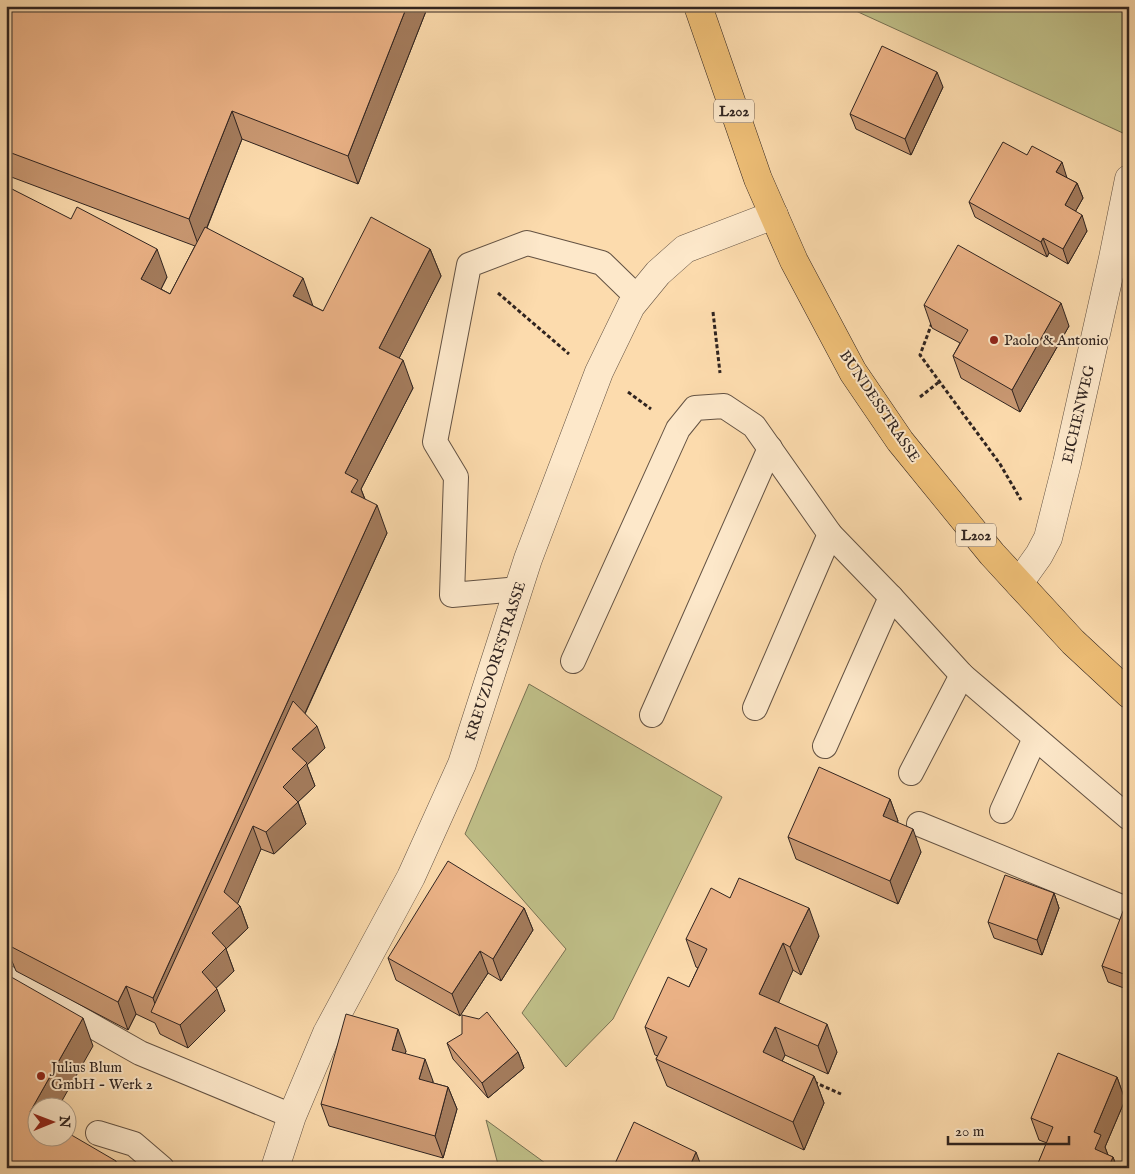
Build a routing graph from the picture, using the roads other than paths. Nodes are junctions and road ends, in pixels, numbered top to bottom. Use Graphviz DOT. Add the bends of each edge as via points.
graph roads {
  1 [pos="698,6"];
  2 [pos="1129,179"];
  3 [pos="774,215"];
  4 [pos="638,298"];
  5 [pos="770,448"];
  6 [pos="830,534"];
  7 [pos="1019,583"];
  8 [pos="518,589"];
  9 [pos="891,597"];
  10 [pos="572,661"];
  11 [pos="962,675"];
  12 [pos="1129,694"];
  13 [pos="755,708"];
  14 [pos="652,715"];
  15 [pos="1035,738"];
  16 [pos="825,746"];
  17 [pos="911,774"];
  18 [pos="1002,811"];
  19 [pos="1129,818"];
  20 [pos="919,824"];
  21 [pos="1129,910"];
  22 [pos="6,977"];
  23 [pos="292,1116"];
  24 [pos="98,1133"];
  25 [pos="162,1168"];
  26 [pos="275,1168"];
  1 -- 3 [label="main road, BUNDESSTRASSE / L202" via="758,179"];
  2 -- 7 [label="street, EICHENWEG" via="1048,538"];
  3 -- 4 [label="street, KREUZDORFSTRASSE" via="685,249 658,273"];
  3 -- 7 [label="main road, BUNDESSTRASSE / L202" via="794,261 853,372 935,485"];
  4 -- 8 [label="street, KREUZDORFSTRASSE" via="599,372"];
  4 -- 8 [label="lane" via="602,263 527,243 468,267 435,442 456,477 452,595"];
  5 -- 6 [label="lane"];
  5 -- 10 [label="lane" via="754,426 724,406 695,408 678,429"];
  5 -- 14 [label="lane"];
  6 -- 9 [label="lane"];
  6 -- 13 [label="lane"];
  7 -- 12 [label="main road, BUNDESSTRASSE / L202" via="1073,642"];
  8 -- 23 [label="street, KREUZDORFSTRASSE" via="462,764 410,877 327,1033"];
  9 -- 11 [label="lane"];
  9 -- 16 [label="lane"];
  11 -- 15 [label="lane"];
  11 -- 17 [label="lane"];
  15 -- 18 [label="lane"];
  15 -- 19 [label="lane"];
  20 -- 21 [label="lane"];
  22 -- 23 [label="lane" via="140,1052"];
  23 -- 26 [label="street, KREUZDORFSTRASSE"];
  24 -- 25 [label="lane" via="134,1144"];
}
